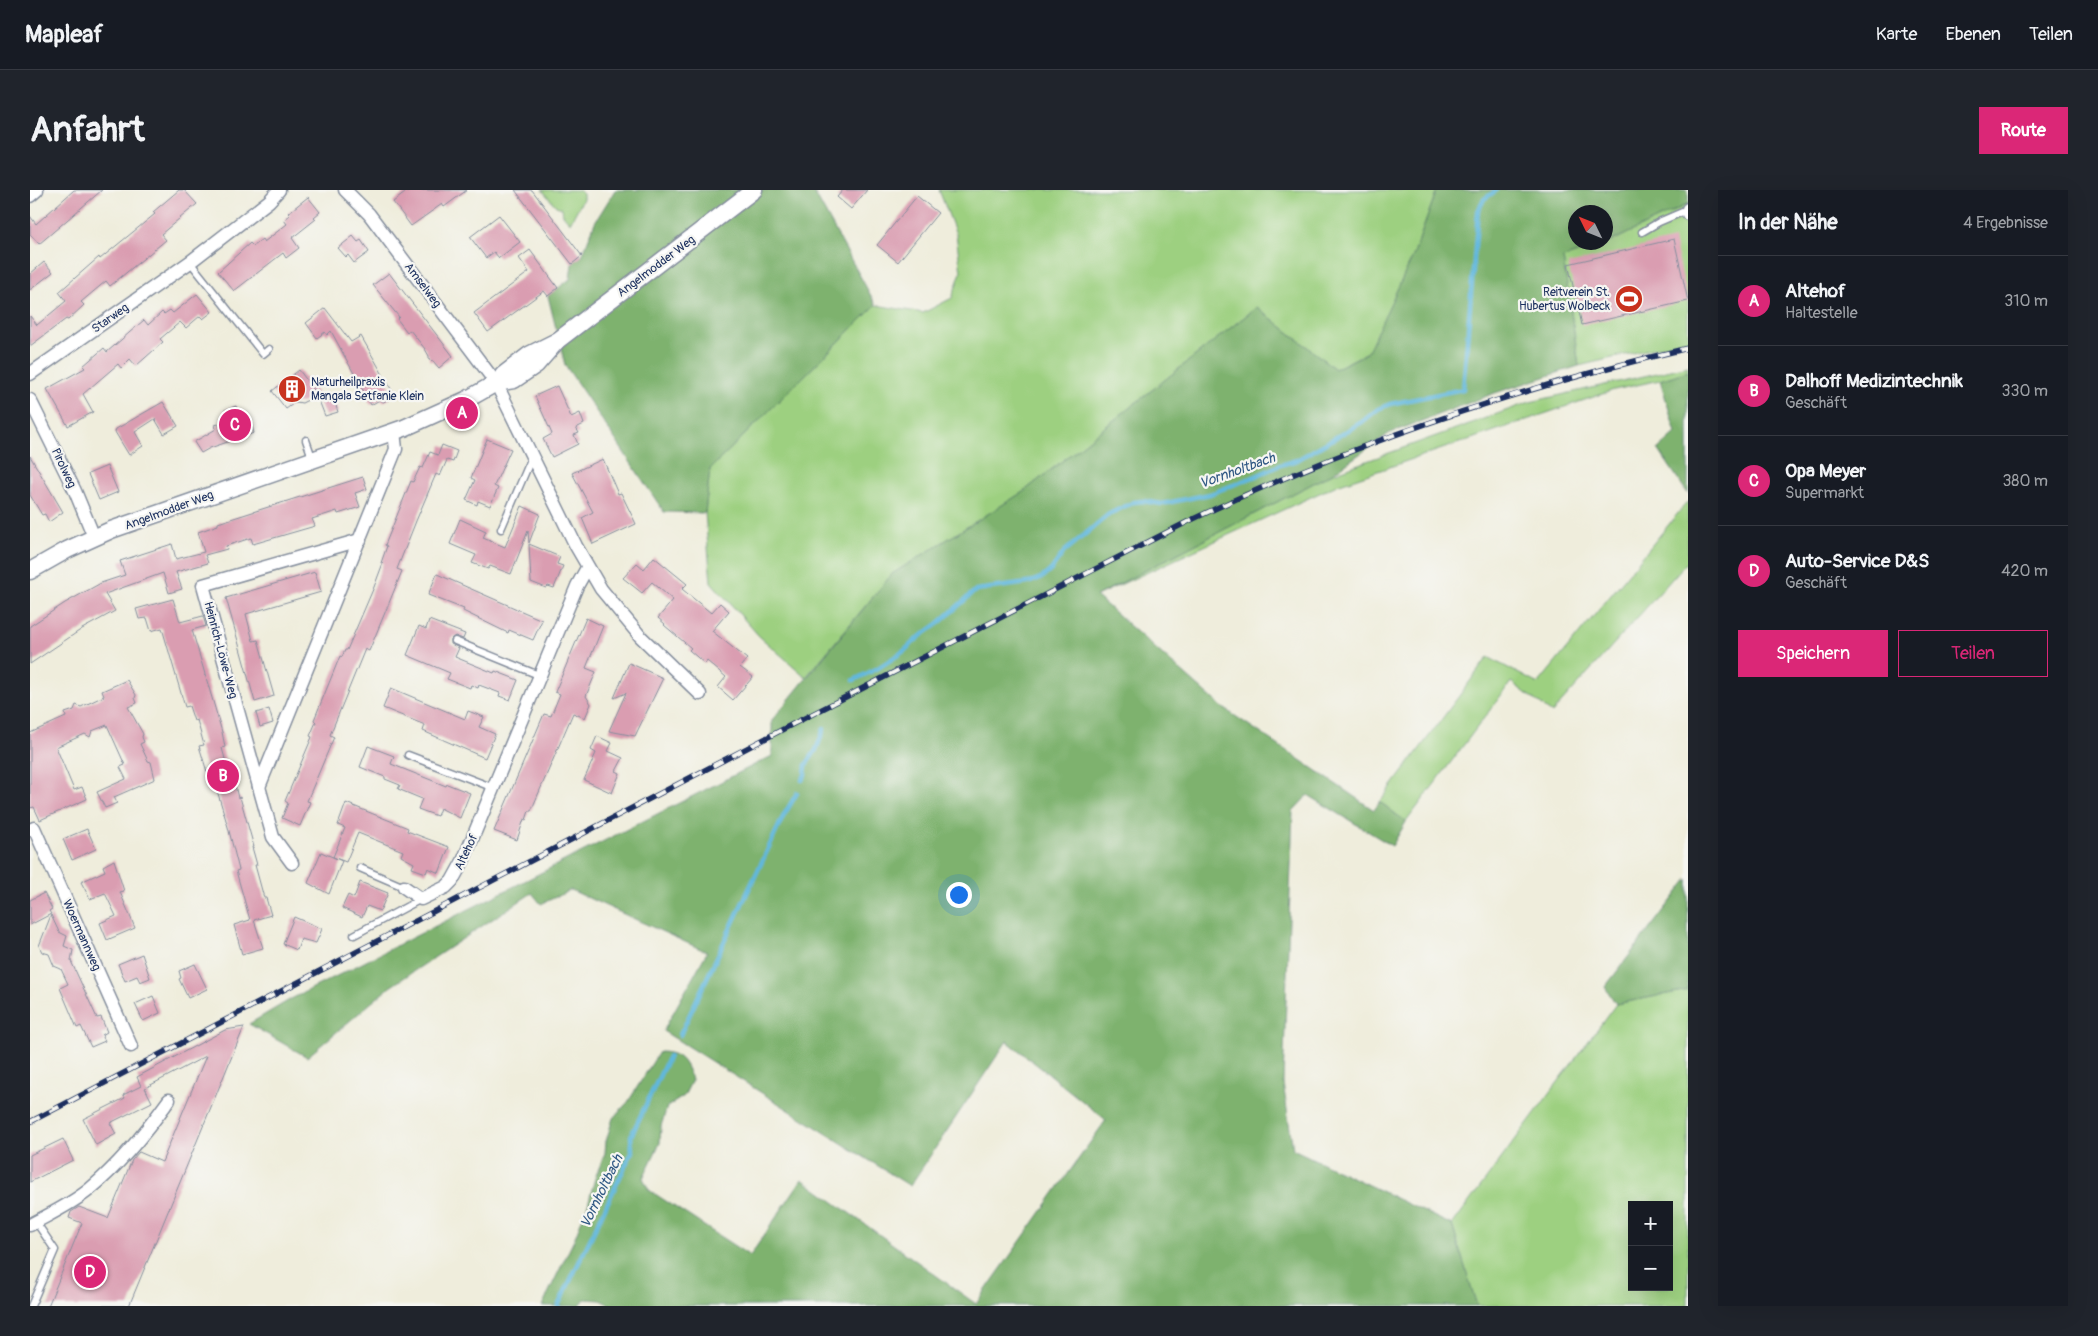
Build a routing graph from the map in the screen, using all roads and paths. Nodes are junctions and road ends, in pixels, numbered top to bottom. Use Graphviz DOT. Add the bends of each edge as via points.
graph roads {
  1 [pos="37,190"];
  2 [pos="278,190"];
  3 [pos="346,190"];
  4 [pos="754,190"];
  5 [pos="30,196"];
  6 [pos="1688,211"];
  7 [pos="1642,232"];
  8 [pos="190,262"];
  9 [pos="268,350"];
  10 [pos="30,374"];
  11 [pos="496,384"];
  12 [pos="30,400"];
  13 [pos="394,432"];
  14 [pos="306,440"];
  15 [pos="532,457"];
  16 [pos="313,460"];
  17 [pos="501,529"];
  18 [pos="94,538"];
  19 [pos="360,540"];
  20 [pos="588,568"];
  21 [pos="30,570"];
  22 [pos="455,640"];
  23 [pos="541,676"];
  24 [pos="700,694"];
  25 [pos="408,755"];
  26 [pos="258,787"];
  27 [pos="494,788"];
  28 [pos="30,830"];
  29 [pos="292,863"];
  30 [pos="360,868"];
  31 [pos="404,887"];
  32 [pos="421,899"];
  33 [pos="354,935"];
  34 [pos="131,1046"];
  35 [pos="169,1100"];
  36 [pos="33,1224"];
  37 [pos="31,1306"];
  1 -- 5 [label="street"];
  2 -- 8 [label="street, Starweg" via="269,201"];
  3 -- 11 [label="street, Amselweg" via="369,214"];
  4 -- 11 [label="street, Angelmodder Weg" via="557,341 536,365 514,380"];
  6 -- 7 [label="lane"];
  8 -- 9 [label="lane" via="263,354"];
  8 -- 10 [label="street, Starweg"];
  11 -- 13 [label="street, Angelmodder Weg"];
  11 -- 15 [label="street"];
  12 -- 18 [label="street, Pirolweg" via="72,483"];
  13 -- 16 [label="street, Angelmodder Weg"];
  13 -- 19 [label="street" via="396,449"];
  14 -- 16 [label="lane"];
  15 -- 17 [label="lane"];
  15 -- 20 [label="street"];
  16 -- 18 [label="street, Angelmodder Weg"];
  18 -- 21 [label="street, Angelmodder Weg"];
  19 -- 26 [label="street"];
  19 -- 26 [label="street, Heinrich-Löwe-Weg" via="203,585"];
  20 -- 23 [label="street, Altehof" via="577,586"];
  20 -- 24 [label="street" via="640,636"];
  22 -- 23 [label="lane"];
  23 -- 27 [label="street, Altehof"];
  25 -- 27 [label="lane"];
  26 -- 29 [label="street, Heinrich-Löwe-Weg" via="273,837"];
  27 -- 32 [label="street, Altehof" via="452,881"];
  28 -- 34 [label="street, Woermannweg" via="34,828"];
  30 -- 31 [label="lane"];
  31 -- 32 [label="street"];
  32 -- 33 [label="lane, Altehof"];
  35 -- 36 [label="street" via="144,1134 89,1190"];
  36 -- 37 [label="lane" via="54,1250"];
}
